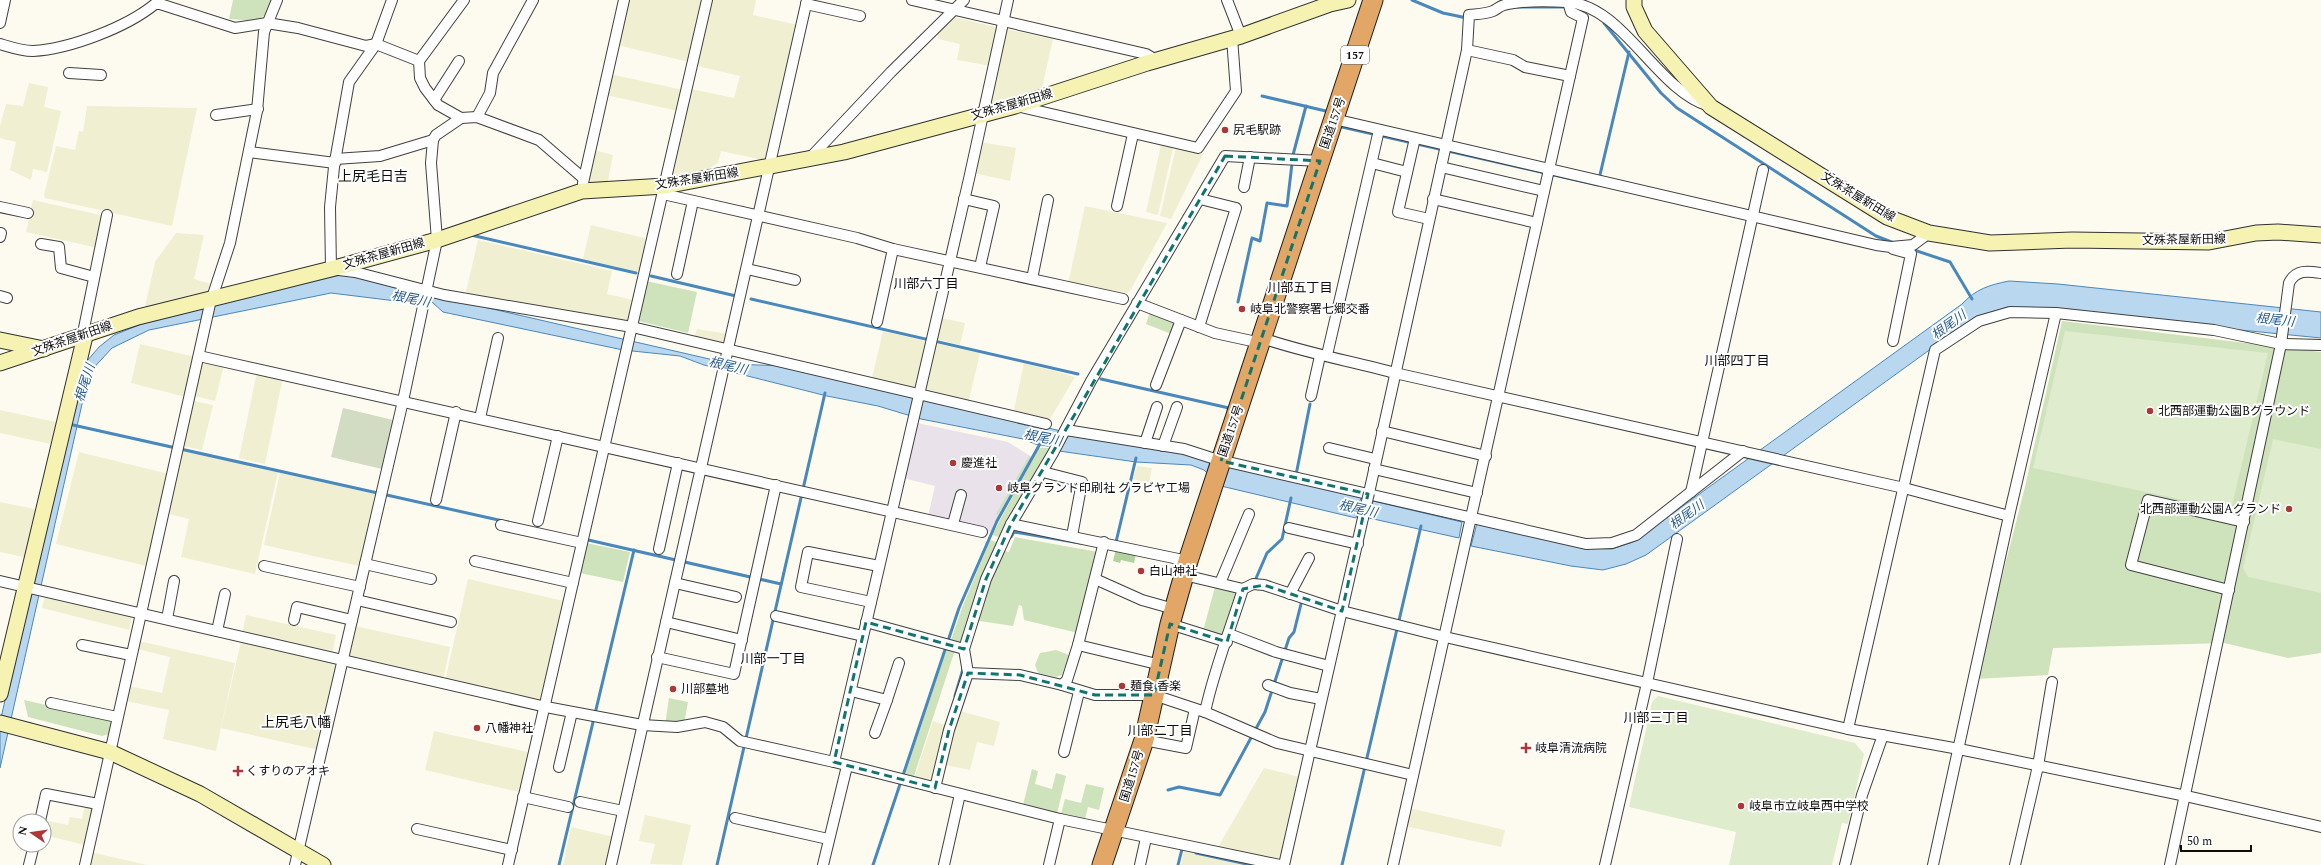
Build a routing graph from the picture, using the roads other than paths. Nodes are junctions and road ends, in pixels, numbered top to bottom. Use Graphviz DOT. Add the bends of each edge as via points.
graph roads {
  1 [pos="5,0"];
  2 [pos="278,0"];
  3 [pos="392,0"];
  4 [pos="464,0"];
  5 [pos="532,0"];
  6 [pos="624,0"];
  7 [pos="707,0"];
  8 [pos="912,0"];
  9 [pos="964,0"];
  10 [pos="1008,0"];
  11 [pos="1227,0"];
  12 [pos="1348,0"];
  13 [pos="1373,0"];
  14 [pos="1634,0"];
  15 [pos="805,1"];
  16 [pos="158,2"];
  17 [pos="1568,2"];
  18 [pos="955,10"];
  19 [pos="860,16"];
  20 [pos="1002,22"];
  21 [pos="0,23"];
  22 [pos="267,23"];
  23 [pos="1236,37"];
  24 [pos="0,44"];
  25 [pos="376,44"];
  26 [pos="1467,50"];
  27 [pos="1156,60"];
  28 [pos="419,61"];
  29 [pos="459,61"];
  30 [pos="68,73"];
  31 [pos="101,75"];
  32 [pos="1570,76"];
  33 [pos="434,100"];
  34 [pos="1015,106"];
  35 [pos="1711,107"];
  36 [pos="258,109"];
  37 [pos="982,114"];
  38 [pos="216,115"];
  39 [pos="1336,116"];
  40 [pos="477,117"];
  41 [pos="461,118"];
  42 [pos="1379,130"];
  43 [pos="1133,134"];
  44 [pos="1415,138"];
  45 [pos="432,140"];
  46 [pos="1446,145"];
  47 [pos="249,152"];
  48 [pos="1250,157"];
  49 [pos="809,159"];
  50 [pos="335,161"];
  51 [pos="1320,161"];
  52 [pos="1372,163"];
  53 [pos="770,166"];
  54 [pos="1441,167"];
  55 [pos="1549,169"];
  56 [pos="1763,170"];
  57 [pos="1407,172"];
  58 [pos="583,185"];
  59 [pos="1244,187"];
  60 [pos="664,190"];
  61 [pos="1544,192"];
  62 [pos="964,199"];
  63 [pos="1200,199"];
  64 [pos="1433,199"];
  65 [pos="1048,200"];
  66 [pos="693,201"];
  67 [pos="1117,206"];
  68 [pos="0,207"];
  69 [pos="28,213"];
  70 [pos="107,215"];
  71 [pos="1753,215"];
  72 [pos="757,216"];
  73 [pos="1429,219"];
  74 [pos="1537,223"];
  75 [pos="1929,233"];
  76 [pos="2321,235"];
  77 [pos="437,240"];
  78 [pos="41,244"];
  79 [pos="1876,244"];
  80 [pos="893,249"];
  81 [pos="950,260"];
  82 [pos="980,267"];
  83 [pos="747,268"];
  84 [pos="331,269"];
  85 [pos="2321,273"];
  86 [pos="677,274"];
  87 [pos="94,276"];
  88 [pos="1032,279"];
  89 [pos="795,280"];
  90 [pos="425,292"];
  91 [pos="1123,299"];
  92 [pos="211,301"];
  93 [pos="1137,304"];
  94 [pos="2056,313"];
  95 [pos="1181,320"];
  96 [pos="877,322"];
  97 [pos="1199,327"];
  98 [pos="631,332"];
  99 [pos="85,336"];
  100 [pos="498,338"];
  101 [pos="0,340"];
  102 [pos="1261,341"];
  103 [pos="1893,342"];
  104 [pos="2281,344"];
  105 [pos="2321,345"];
  106 [pos="45,349"];
  107 [pos="729,349"];
  108 [pos="199,356"];
  109 [pos="1324,356"];
  110 [pos="0,363"];
  111 [pos="1395,373"];
  112 [pos="1156,385"];
  113 [pos="919,395"];
  114 [pos="1499,395"];
  115 [pos="1311,396"];
  116 [pos="403,401"];
  117 [pos="1177,407"];
  118 [pos="1157,408"];
  119 [pos="456,412"];
  120 [pos="480,418"];
  121 [pos="1046,424"];
  122 [pos="1066,430"];
  123 [pos="1382,431"];
  124 [pos="558,436"];
  125 [pos="1702,442"];
  126 [pos="1145,443"];
  127 [pos="1164,446"];
  128 [pos="605,447"];
  129 [pos="1329,448"];
  130 [pos="1745,452"];
  131 [pos="1486,456"];
  132 [pos="678,463"];
  133 [pos="1374,464"];
  134 [pos="701,468"];
  135 [pos="1219,469"];
  136 [pos="1043,472"];
  137 [pos="776,485"];
  138 [pos="1904,488"];
  139 [pos="1691,492"];
  140 [pos="1477,493"];
  141 [pos="961,495"];
  142 [pos="436,500"];
  143 [pos="892,511"];
  144 [pos="1249,514"];
  145 [pos="2009,516"];
  146 [pos="538,520"];
  147 [pos="1471,520"];
  148 [pos="2244,522"];
  149 [pos="953,524"];
  150 [pos="1011,524"];
  151 [pos="501,525"];
  152 [pos="1289,528"];
  153 [pos="982,532"];
  154 [pos="1072,536"];
  155 [pos="1677,539"];
  156 [pos="1104,542"];
  157 [pos="582,543"];
  158 [pos="1358,544"];
  159 [pos="659,549"];
  160 [pos="1309,558"];
  161 [pos="475,561"];
  162 [pos="365,564"];
  163 [pos="264,566"];
  164 [pos="879,566"];
  165 [pos="1186,568"];
  166 [pos="431,579"];
  167 [pos="1095,579"];
  168 [pos="0,581"];
  169 [pos="174,581"];
  170 [pos="573,583"];
  171 [pos="675,583"];
  172 [pos="1220,583"];
  173 [pos="28,587"];
  174 [pos="360,587"];
  175 [pos="1243,589"];
  176 [pos="2229,590"];
  177 [pos="226,594"];
  178 [pos="1290,594"];
  179 [pos="736,597"];
  180 [pos="357,600"];
  181 [pos="871,602"];
  182 [pos="1342,611"];
  183 [pos="140,613"];
  184 [pos="776,616"];
  185 [pos="1172,616"];
  186 [pos="167,619"];
  187 [pos="294,620"];
  188 [pos="352,620"];
  189 [pos="452,622"];
  190 [pos="666,622"];
  191 [pos="866,622"];
  192 [pos="217,631"];
  193 [pos="863,636"];
  194 [pos="1445,637"];
  195 [pos="1228,638"];
  196 [pos="742,640"];
  197 [pos="1078,644"];
  198 [pos="82,645"];
  199 [pos="964,649"];
  200 [pos="131,655"];
  201 [pos="657,657"];
  202 [pos="343,661"];
  203 [pos="899,663"];
  204 [pos="1161,665"];
  205 [pos="1329,666"];
  206 [pos="968,672"];
  207 [pos="2052,682"];
  208 [pos="1647,683"];
  209 [pos="1062,685"];
  210 [pos="1268,685"];
  211 [pos="851,691"];
  212 [pos="1079,692"];
  213 [pos="0,694"];
  214 [pos="1154,695"];
  215 [pos="1321,699"];
  216 [pos="887,700"];
  217 [pos="51,703"];
  218 [pos="546,707"];
  219 [pos="1195,709"];
  220 [pos="572,712"];
  221 [pos="1205,712"];
  222 [pos="117,717"];
  223 [pos="0,723"];
  224 [pos="642,725"];
  225 [pos="1848,730"];
  226 [pos="875,733"];
  227 [pos="1883,735"];
  228 [pos="1144,740"];
  229 [pos="1959,749"];
  230 [pos="1309,751"];
  231 [pos="110,752"];
  232 [pos="1064,752"];
  233 [pos="834,762"];
  234 [pos="847,766"];
  235 [pos="2038,766"];
  236 [pos="559,767"];
  237 [pos="1413,775"];
  238 [pos="935,788"];
  239 [pos="960,794"];
  240 [pos="2186,796"];
  241 [pos="523,797"];
  242 [pos="580,802"];
  243 [pos="98,804"];
  244 [pos="568,807"];
  245 [pos="623,811"];
  246 [pos="42,813"];
  247 [pos="735,818"];
  248 [pos="1060,819"];
  249 [pos="2321,827"];
  250 [pos="417,829"];
  251 [pos="1115,830"];
  252 [pos="1146,838"];
  253 [pos="828,839"];
  254 [pos="298,850"];
  255 [pos="512,850"];
  256 [pos="32,853"];
  257 [pos="29,865"];
  258 [pos="85,865"];
  259 [pos="295,865"];
  260 [pos="323,865"];
  261 [pos="508,865"];
  262 [pos="611,865"];
  263 [pos="823,865"];
  264 [pos="944,865"];
  265 [pos="1049,865"];
  266 [pos="1102,865"];
  267 [pos="1140,865"];
  268 [pos="1280,865"];
  269 [pos="1284,865"];
  270 [pos="1393,865"];
  271 [pos="1605,865"];
  272 [pos="1845,865"];
  273 [pos="1933,865"];
  274 [pos="2015,865"];
  275 [pos="2170,865"];
  1 -- 21 [label="street"];
  2 -- 22 [label="street"];
  3 -- 25 [label="street"];
  4 -- 28 [label="street"];
  5 -- 40 [label="street" via="493,74 490,93"];
  6 -- 58 [label="street"];
  7 -- 60 [label="street"];
  8 -- 18 [label="street"];
  9 -- 18 [label="street"];
  10 -- 20 [label="street"];
  11 -- 23 [label="street"];
  12 -- 23 [label="main road, 文殊茶屋新田線"];
  13 -- 39 [label="highway, 国道157号 / 157"];
  14 -- 35 [label="main road, 文殊茶屋新田線" via="1634,6 1645,31"];
  15 -- 19 [label="street"];
  15 -- 53 [label="street"];
  16 -- 22 [label="street" via="235,28"];
  16 -- 24 [label="street" via="128,23 80,41 34,51"];
  17 -- 26 [label="street" via="1520,2 1503,5 1486,13 1469,15"];
  17 -- 32 [label="street" via="1571,12 1583,18"];
  17 -- 35 [label="street" via="1591,9 1603,16 1629,38 1671,84 1695,102"];
  18 -- 20 [label="street"];
  18 -- 49 [label="street" via="891,72"];
  20 -- 27 [label="street" via="1146,54"];
  20 -- 37 [label="street"];
  22 -- 25 [label="street" via="298,28 366,46"];
  22 -- 36 [label="street" via="264,32"];
  23 -- 27 [label="main road, 文殊茶屋新田線"];
  23 -- 43 [label="street" via="1236,90 1198,148"];
  25 -- 28 [label="street"];
  25 -- 50 [label="street" via="349,82"];
  26 -- 32 [label="street" via="1513,60 1525,67"];
  26 -- 46 [label="street"];
  27 -- 34 [label="main road, 文殊茶屋新田線"];
  28 -- 33 [label="street" via="420,78"];
  29 -- 33 [label="street"];
  30 -- 31 [label="street"];
  32 -- 55 [label="street"];
  33 -- 41 [label="street"];
  34 -- 37 [label="main road, 文殊茶屋新田線"];
  34 -- 43 [label="street"];
  35 -- 75 [label="main road, 文殊茶屋新田線" via="1887,216"];
  36 -- 38 [label="street"];
  36 -- 47 [label="street"];
  37 -- 49 [label="main road, 文殊茶屋新田線" via="844,152"];
  37 -- 62 [label="street"];
  39 -- 42 [label="street"];
  39 -- 51 [label="highway, 国道157号 / 157"];
  40 -- 41 [label="street"];
  40 -- 58 [label="street" via="538,140"];
  41 -- 45 [label="street"];
  42 -- 44 [label="street"];
  42 -- 52 [label="street"];
  43 -- 67 [label="street"];
  44 -- 46 [label="street"];
  44 -- 57 [label="street"];
  45 -- 50 [label="street" via="380,156"];
  45 -- 77 [label="street" via="430,163"];
  46 -- 54 [label="street"];
  46 -- 55 [label="street"];
  47 -- 50 [label="street"];
  47 -- 92 [label="street" via="230,243"];
  48 -- 51 [label="street"];
  48 -- 59 [label="street"];
  48 -- 63 [label="street" via="1225,156"];
  49 -- 53 [label="main road, 文殊茶屋新田線"];
  50 -- 84 [label="street" via="330,207"];
  51 -- 102 [label="highway, 国道157号 / 157"];
  52 -- 57 [label="street"];
  52 -- 109 [label="street"];
  53 -- 60 [label="main road, 文殊茶屋新田線"];
  53 -- 72 [label="street"];
  54 -- 61 [label="street"];
  54 -- 64 [label="street"];
  55 -- 61 [label="street"];
  55 -- 71 [label="street"];
  56 -- 71 [label="street"];
  57 -- 73 [label="street" via="1398,212"];
  58 -- 60 [label="main road, 文殊茶屋新田線"];
  58 -- 77 [label="main road, 文殊茶屋新田線"];
  60 -- 66 [label="street"];
  60 -- 98 [label="street"];
  61 -- 74 [label="street"];
  62 -- 81 [label="street"];
  62 -- 82 [label="street" via="994,206"];
  63 -- 93 [label="street"];
  63 -- 97 [label="street" via="1236,208"];
  64 -- 73 [label="street"];
  64 -- 74 [label="street"];
  65 -- 88 [label="street"];
  66 -- 72 [label="street"];
  66 -- 86 [label="street"];
  68 -- 69 [label="street"];
  70 -- 87 [label="street"];
  71 -- 79 [label="street"];
  71 -- 125 [label="street"];
  72 -- 80 [label="street" via="850,236"];
  72 -- 83 [label="street"];
  73 -- 111 [label="street"];
  74 -- 114 [label="street"];
  75 -- 76 [label="main road, 文殊茶屋新田線" via="1990,243 2072,240 2209,242 2270,232"];
  75 -- 79 [label="street" via="1913,245"];
  77 -- 84 [label="main road, 文殊茶屋新田線"];
  77 -- 90 [label="street"];
  78 -- 87 [label="street" via="59,247 61,268"];
  79 -- 103 [label="street" via="1911,254"];
  80 -- 81 [label="street"];
  80 -- 96 [label="street"];
  81 -- 82 [label="street"];
  81 -- 113 [label="street"];
  82 -- 88 [label="street"];
  83 -- 89 [label="street"];
  83 -- 107 [label="street"];
  84 -- 90 [label="street" via="354,272"];
  84 -- 92 [label="main road, 文殊茶屋新田線"];
  85 -- 104 [label="street" via="2299,272 2293,276 2286,300"];
  87 -- 99 [label="street" via="84,328"];
  88 -- 91 [label="street"];
  90 -- 98 [label="street"];
  90 -- 116 [label="street"];
  92 -- 99 [label="main road, 文殊茶屋新田線" via="138,317"];
  92 -- 108 [label="street"];
  93 -- 95 [label="street"];
  93 -- 122 [label="street" via="1091,381"];
  94 -- 104 [label="street" via="2214,330"];
  94 -- 138 [label="street" via="2010,312 1978,321 1935,350"];
  94 -- 145 [label="street"];
  95 -- 97 [label="street"];
  95 -- 112 [label="street"];
  97 -- 102 [label="street" via="1215,333"];
  98 -- 107 [label="street"];
  98 -- 128 [label="street"];
  99 -- 106 [label="main road, 文殊茶屋新田線"];
  99 -- 173 [label="main road"];
  100 -- 120 [label="street"];
  101 -- 106 [label="main road"];
  102 -- 109 [label="street"];
  102 -- 135 [label="highway, 国道157号 / 157"];
  104 -- 105 [label="street"];
  104 -- 148 [label="street"];
  106 -- 110 [label="main road, 文殊茶屋新田線"];
  107 -- 113 [label="street"];
  107 -- 134 [label="street"];
  108 -- 116 [label="street"];
  108 -- 183 [label="street"];
  109 -- 111 [label="street"];
  109 -- 115 [label="street"];
  111 -- 114 [label="street"];
  111 -- 123 [label="street"];
  113 -- 121 [label="street"];
  113 -- 143 [label="street"];
  114 -- 125 [label="street"];
  114 -- 131 [label="street"];
  116 -- 119 [label="street"];
  116 -- 162 [label="street"];
  117 -- 127 [label="street"];
  118 -- 126 [label="street"];
  119 -- 120 [label="street"];
  119 -- 142 [label="street"];
  120 -- 124 [label="street"];
  122 -- 126 [label="street"];
  122 -- 136 [label="street"];
  123 -- 131 [label="street"];
  123 -- 133 [label="street"];
  124 -- 128 [label="street"];
  124 -- 146 [label="street"];
  125 -- 130 [label="street"];
  125 -- 139 [label="street"];
  126 -- 127 [label="street"];
  127 -- 135 [label="street" via="1194,451"];
  128 -- 132 [label="street"];
  128 -- 157 [label="street"];
  129 -- 133 [label="street"];
  130 -- 138 [label="street"];
  130 -- 139 [label="street"];
  131 -- 140 [label="street"];
  132 -- 134 [label="street"];
  132 -- 159 [label="street"];
  133 -- 140 [label="street"];
  133 -- 158 [label="street, bridge"];
  134 -- 137 [label="street"];
  134 -- 171 [label="street"];
  135 -- 147 [label="street" via="1295,478"];
  135 -- 165 [label="highway, 国道157号 / 157"];
  136 -- 150 [label="street"];
  136 -- 154 [label="street" via="1082,482"];
  137 -- 143 [label="street"];
  137 -- 196 [label="street"];
  138 -- 145 [label="street"];
  138 -- 225 [label="street"];
  139 -- 147 [label="street" via="1636,535 1606,544 1586,544"];
  140 -- 147 [label="street"];
  141 -- 149 [label="street"];
  143 -- 149 [label="street"];
  143 -- 164 [label="street"];
  144 -- 172 [label="street"];
  145 -- 229 [label="street"];
  147 -- 194 [label="street"];
  148 -- 176 [label="street"];
  148 -- 176 [label="street" via="2148,500 2131,566"];
  149 -- 153 [label="street"];
  150 -- 154 [label="street"];
  150 -- 199 [label="street" via="986,580"];
  151 -- 157 [label="street"];
  152 -- 158 [label="street"];
  154 -- 156 [label="street"];
  155 -- 208 [label="street"];
  156 -- 165 [label="street"];
  156 -- 167 [label="street"];
  157 -- 170 [label="street"];
  158 -- 182 [label="street"];
  160 -- 178 [label="street"];
  161 -- 170 [label="street"];
  162 -- 166 [label="street"];
  162 -- 174 [label="street"];
  163 -- 174 [label="street"];
  164 -- 181 [label="street"];
  164 -- 181 [label="street" via="808,552 801,587"];
  165 -- 172 [label="street"];
  165 -- 185 [label="highway, 国道157号 / 157"];
  167 -- 185 [label="street"];
  167 -- 197 [label="street"];
  168 -- 173 [label="street"];
  169 -- 186 [label="street"];
  170 -- 218 [label="street"];
  171 -- 179 [label="street"];
  171 -- 190 [label="street"];
  172 -- 175 [label="street"];
  173 -- 183 [label="street"];
  173 -- 213 [label="main road"];
  174 -- 180 [label="street"];
  175 -- 178 [label="street" via="1253,584 1264,585"];
  175 -- 195 [label="street"];
  176 -- 240 [label="street" via="2213,655"];
  177 -- 192 [label="street"];
  178 -- 182 [label="street"];
  180 -- 188 [label="street"];
  180 -- 189 [label="street"];
  181 -- 191 [label="street"];
  182 -- 194 [label="street"];
  182 -- 205 [label="street"];
  183 -- 186 [label="street"];
  183 -- 200 [label="street"];
  184 -- 193 [label="street"];
  185 -- 195 [label="street"];
  185 -- 204 [label="highway, 国道157号 / 157"];
  186 -- 192 [label="street"];
  187 -- 188 [label="street" via="297,607"];
  188 -- 202 [label="street"];
  190 -- 196 [label="street"];
  190 -- 201 [label="street"];
  191 -- 193 [label="street"];
  191 -- 199 [label="street"];
  192 -- 202 [label="street"];
  193 -- 211 [label="street"];
  194 -- 208 [label="street"];
  194 -- 237 [label="street"];
  195 -- 205 [label="street"];
  195 -- 221 [label="street" via="1213,675"];
  196 -- 201 [label="street" via="734,674"];
  197 -- 204 [label="street"];
  197 -- 209 [label="street" via="1067,680"];
  198 -- 200 [label="street"];
  199 -- 206 [label="street"];
  200 -- 222 [label="street"];
  201 -- 224 [label="street"];
  202 -- 218 [label="street"];
  202 -- 254 [label="street"];
  203 -- 216 [label="street"];
  204 -- 214 [label="highway, 国道157号 / 157"];
  205 -- 215 [label="street"];
  206 -- 209 [label="street" via="1020,675"];
  206 -- 238 [label="street" via="949,730"];
  207 -- 235 [label="street"];
  208 -- 225 [label="street"];
  208 -- 271 [label="street"];
  209 -- 212 [label="street"];
  210 -- 215 [label="street" via="1290,693"];
  211 -- 216 [label="street"];
  211 -- 233 [label="street"];
  212 -- 214 [label="street" via="1107,696"];
  212 -- 232 [label="street"];
  214 -- 219 [label="street"];
  214 -- 228 [label="highway, 国道157号 / 157"];
  215 -- 230 [label="street"];
  216 -- 226 [label="street"];
  217 -- 222 [label="street"];
  218 -- 220 [label="street"];
  218 -- 241 [label="street"];
  219 -- 221 [label="street"];
  219 -- 228 [label="street" via="1186,748"];
  220 -- 224 [label="street"];
  220 -- 236 [label="street"];
  221 -- 230 [label="street" via="1276,743"];
  222 -- 231 [label="street"];
  223 -- 231 [label="main road"];
  224 -- 233 [label="street" via="677,727 705,722 723,727 740,741"];
  224 -- 245 [label="street"];
  225 -- 227 [label="street"];
  227 -- 229 [label="street"];
  227 -- 272 [label="street" via="1862,795"];
  228 -- 251 [label="highway, 国道157号 / 157"];
  229 -- 235 [label="street"];
  229 -- 273 [label="street"];
  230 -- 237 [label="street"];
  230 -- 269 [label="street"];
  231 -- 243 [label="street"];
  231 -- 254 [label="main road" via="200,794"];
  233 -- 234 [label="street"];
  234 -- 238 [label="street"];
  234 -- 253 [label="street"];
  235 -- 240 [label="street"];
  235 -- 274 [label="street"];
  237 -- 270 [label="street"];
  238 -- 239 [label="street"];
  239 -- 248 [label="street"];
  239 -- 264 [label="street"];
  240 -- 249 [label="street"];
  240 -- 275 [label="street"];
  241 -- 244 [label="street"];
  241 -- 255 [label="street"];
  242 -- 245 [label="street"];
  243 -- 246 [label="street" via="46,794"];
  243 -- 258 [label="street"];
  245 -- 262 [label="street"];
  247 -- 253 [label="street"];
  248 -- 251 [label="street"];
  248 -- 265 [label="street"];
  250 -- 255 [label="street"];
  251 -- 252 [label="street"];
  251 -- 266 [label="highway, 国道157号 / 157"];
  252 -- 267 [label="street"];
  252 -- 268 [label="street"];
  253 -- 263 [label="street"];
  254 -- 259 [label="street"];
  254 -- 260 [label="main road"];
  255 -- 261 [label="street"];
  256 -- 257 [label="street"];
}
